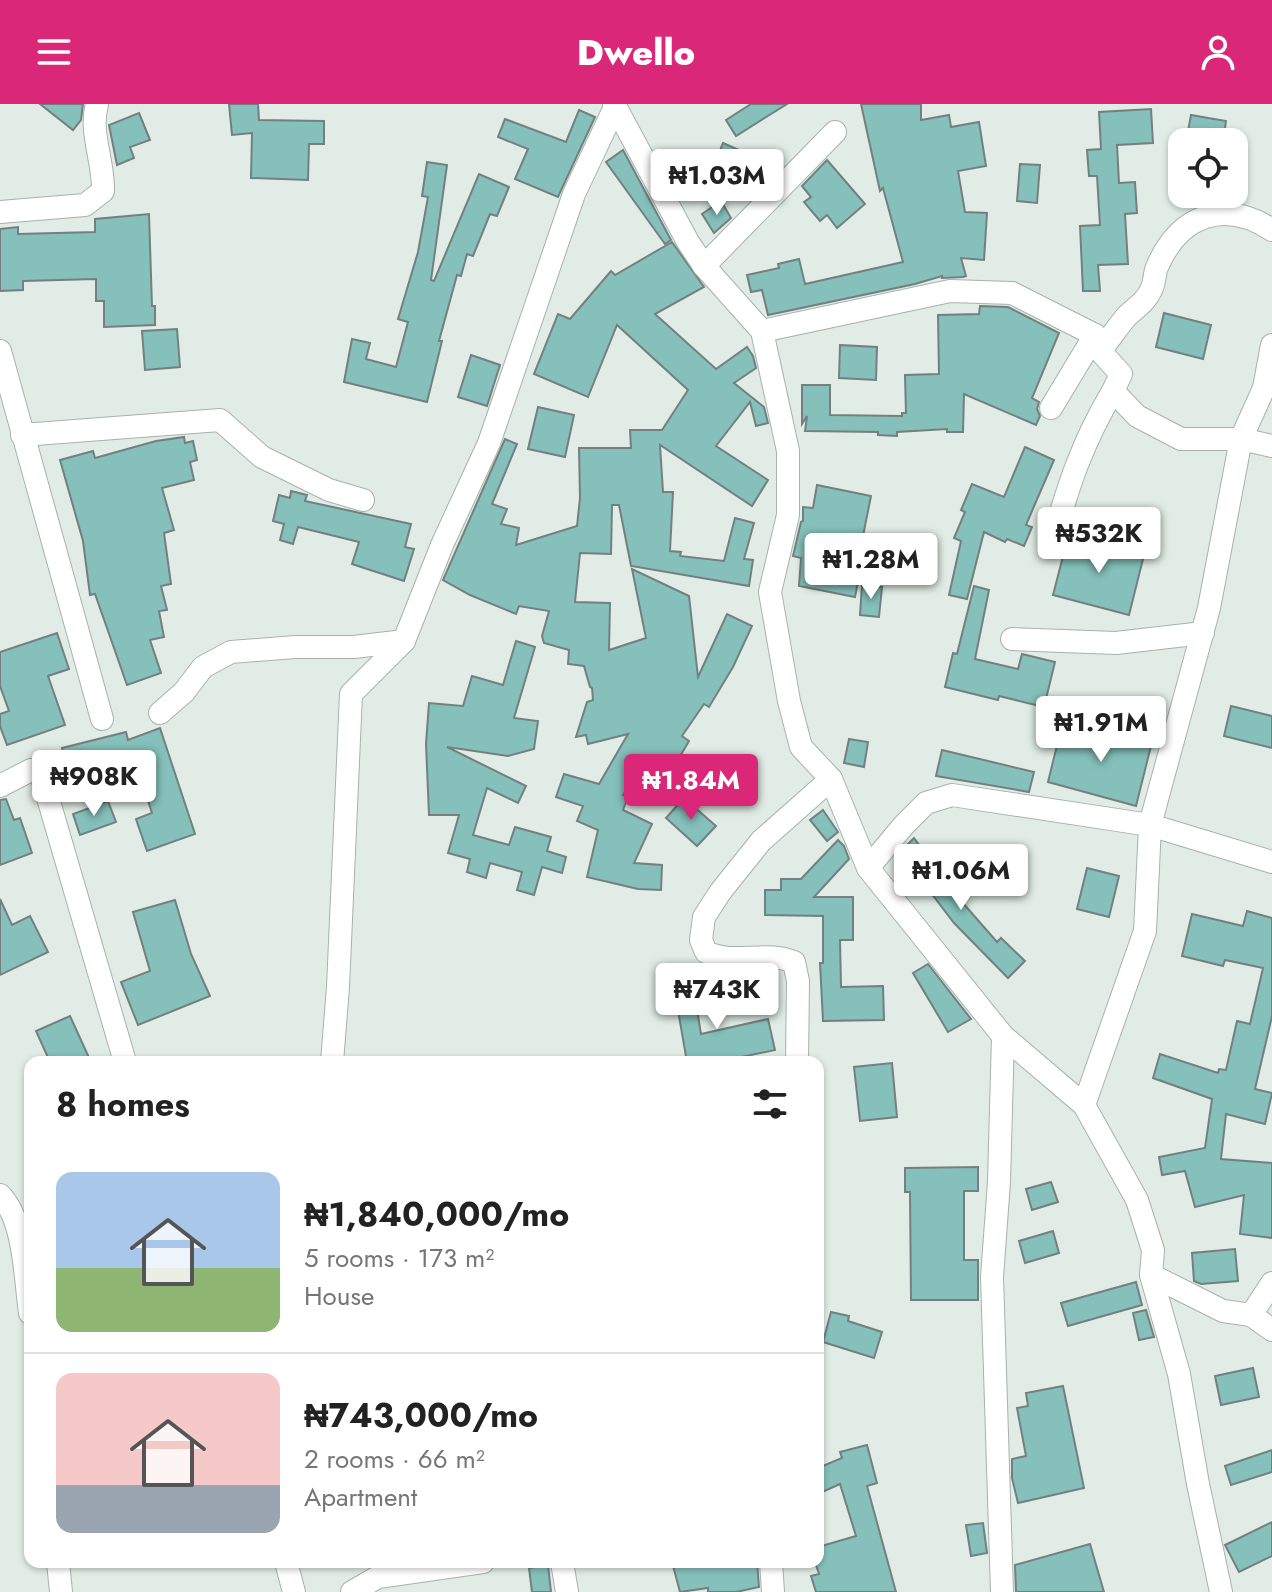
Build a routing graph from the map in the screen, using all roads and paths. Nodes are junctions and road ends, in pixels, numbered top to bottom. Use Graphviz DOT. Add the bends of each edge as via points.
graph roads {
  1 [pos="97,104"];
  2 [pos="614,105"];
  3 [pos="835,132"];
  4 [pos="0,212"];
  5 [pos="1272,230"];
  6 [pos="704,266"];
  7 [pos="762,331"];
  8 [pos="1098,343"];
  9 [pos="1272,345"];
  10 [pos="0,351"];
  11 [pos="1113,391"];
  12 [pos="1051,408"];
  13 [pos="22,435"];
  14 [pos="1241,439"];
  15 [pos="1272,446"];
  16 [pos="363,500"];
  17 [pos="1052,542"];
  18 [pos="1203,633"];
  19 [pos="1012,639"];
  20 [pos="404,641"];
  21 [pos="160,713"];
  22 [pos="102,719"];
  23 [pos="831,779"];
  24 [pos="0,786"];
  25 [pos="1150,825"];
  26 [pos="1272,862"];
  27 [pos="868,868"];
  28 [pos="1003,1036"];
  29 [pos="123,1056"];
  30 [pos="332,1056"];
  31 [pos="797,1056"];
  32 [pos="1084,1105"];
  33 [pos="0,1195"];
  34 [pos="24,1272"];
  35 [pos="1151,1275"];
  36 [pos="1272,1283"];
  37 [pos="1251,1315"];
  38 [pos="1272,1330"];
  39 [pos="59,1568"];
  40 [pos="288,1568"];
  41 [pos="441,1568"];
  42 [pos="563,1568"];
  43 [pos="771,1568"];
  44 [pos="378,1577"];
  45 [pos="61,1592"];
  46 [pos="294,1592"];
  47 [pos="352,1592"];
  48 [pos="358,1592"];
  49 [pos="567,1592"];
  50 [pos="773,1592"];
  51 [pos="1002,1592"];
  52 [pos="1221,1592"];
  1 -- 4 [label="street" via="95,138 103,191 85,205"];
  2 -- 6 [label="street"];
  2 -- 20 [label="street" via="574,194 489,443"];
  3 -- 6 [label="street"];
  5 -- 8 [label="street" via="1222,213 1202,216 1171,246 1158,266 1152,290"];
  6 -- 7 [label="street"];
  7 -- 8 [label="street" via="950,291 1012,293"];
  7 -- 23 [label="street" via="788,451 788,515 770,592 801,747"];
  8 -- 11 [label="street" via="1121,374"];
  8 -- 12 [label="street"];
  9 -- 14 [label="street" via="1264,388"];
  10 -- 13 [label="street"];
  11 -- 14 [label="street" via="1137,416 1181,439"];
  11 -- 17 [label="street" via="1075,466"];
  13 -- 16 [label="street" via="220,420 262,457 329,490"];
  13 -- 22 [label="street"];
  14 -- 15 [label="street"];
  14 -- 18 [label="street"];
  18 -- 19 [label="street" via="1116,643"];
  18 -- 25 [label="street"];
  20 -- 21 [label="street" via="231,652 203,667"];
  20 -- 30 [label="street" via="351,694"];
  23 -- 27 [label="street"];
  23 -- 31 [label="street" via="761,841 704,917 701,940 706,952 717,957 780,956 794,962"];
  24 -- 29 [label="street" via="31,770 41,774"];
  25 -- 26 [label="street"];
  25 -- 27 [label="street" via="952,795 926,803"];
  25 -- 32 [label="street" via="1145,931"];
  27 -- 28 [label="street"];
  28 -- 32 [label="street"];
  28 -- 51 [label="street" via="992,1277"];
  32 -- 35 [label="street" via="1137,1200 1153,1250"];
  33 -- 34 [label="street" via="11,1206"];
  35 -- 37 [label="street" via="1223,1311"];
  35 -- 52 [label="street" via="1179,1374"];
  36 -- 37 [label="street"];
  37 -- 38 [label="street"];
  39 -- 45 [label="street"];
  40 -- 46 [label="street"];
  41 -- 44 [label="street"];
  42 -- 49 [label="street"];
  43 -- 50 [label="street"];
  44 -- 47 [label="street"];
  44 -- 48 [label="street"];
}
